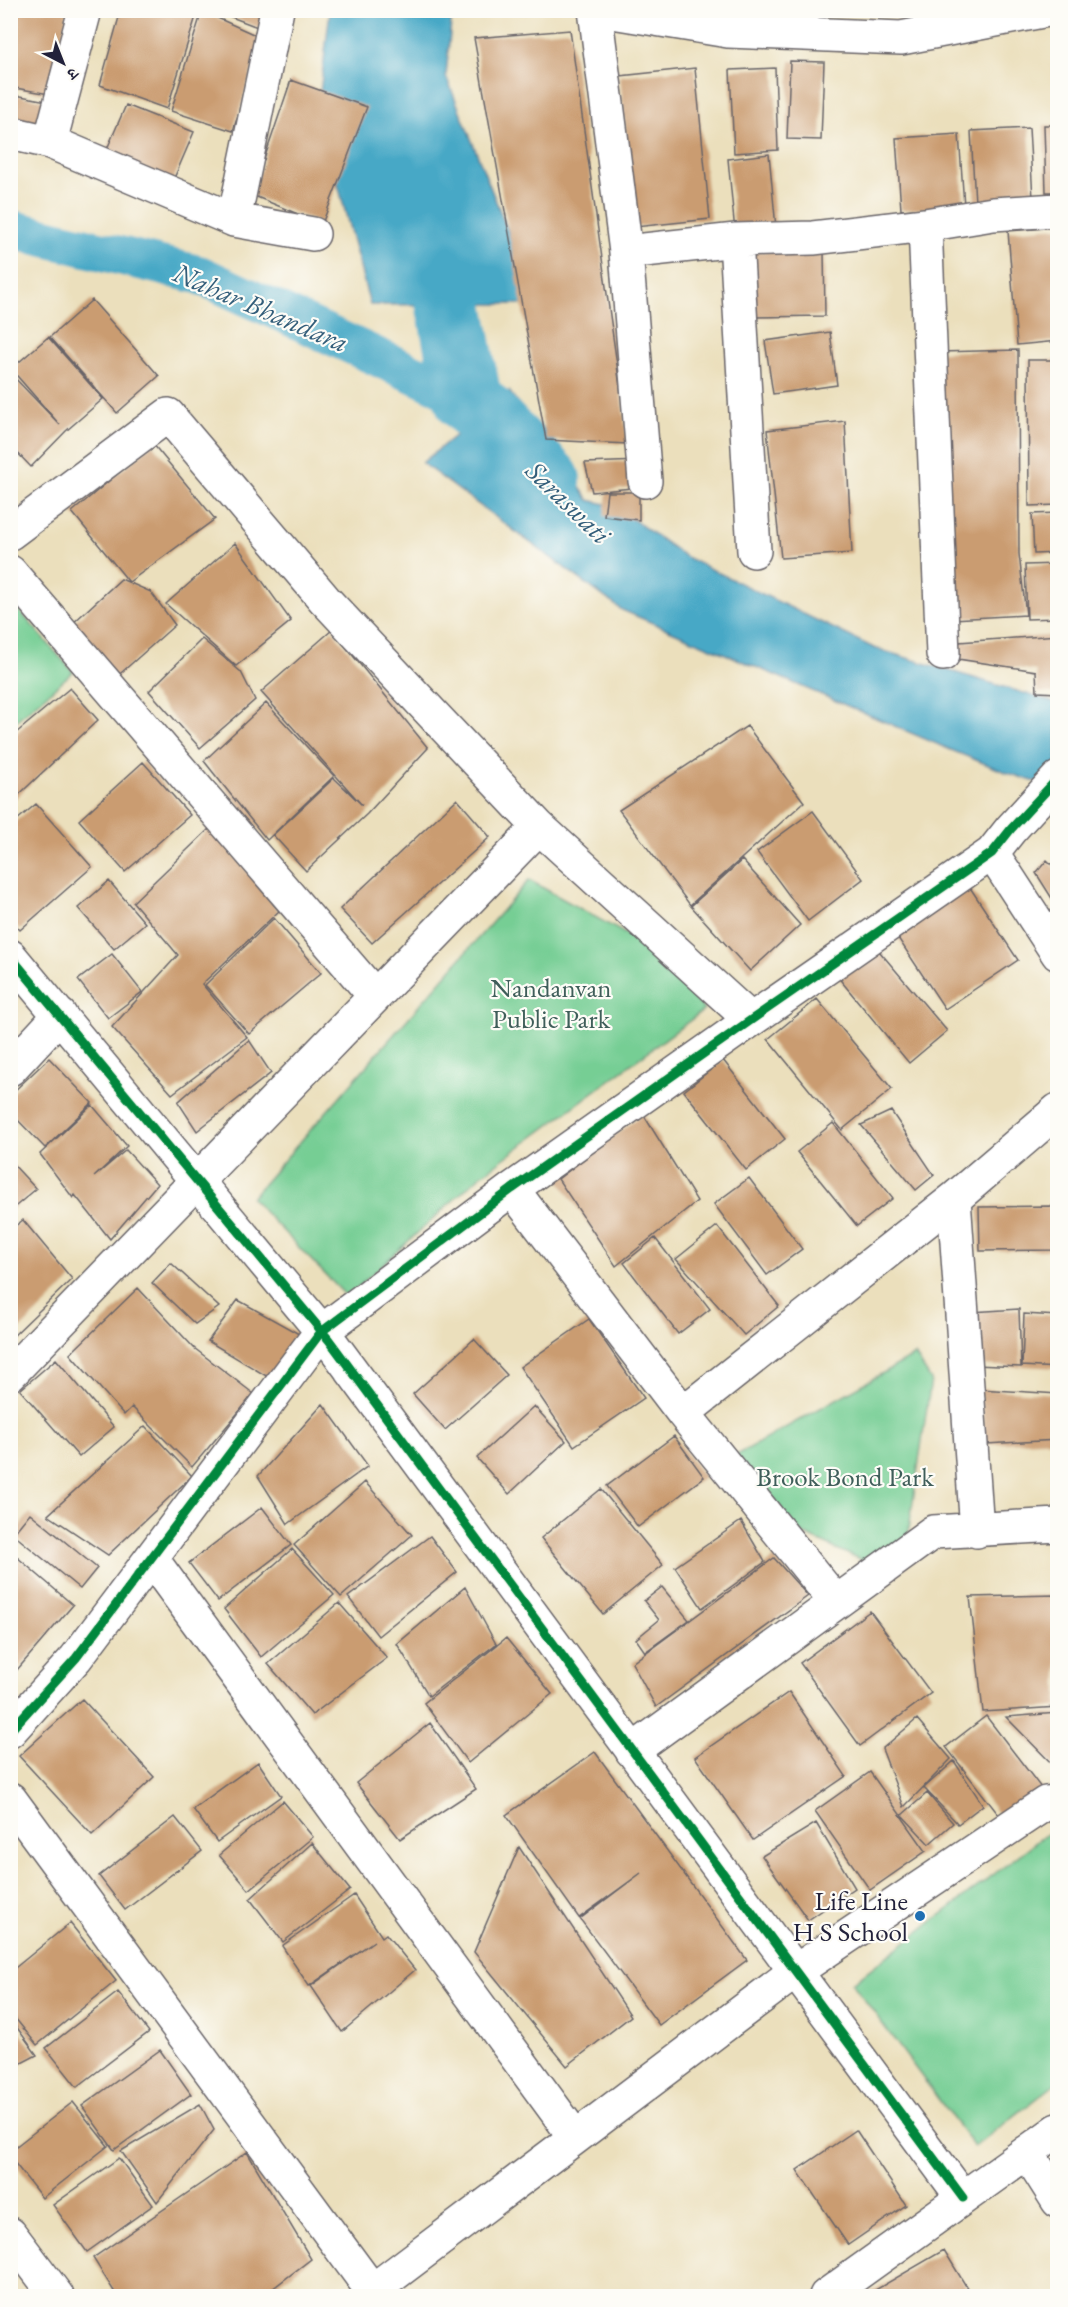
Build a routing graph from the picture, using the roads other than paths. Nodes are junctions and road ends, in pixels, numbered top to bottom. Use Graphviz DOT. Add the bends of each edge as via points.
graph roads {
  1 [pos="85,10"];
  2 [pos="277,10"];
  3 [pos="597,10"];
  4 [pos="1048,10"];
  5 [pos="706,19"];
  6 [pos="863,23"];
  7 [pos="10,133"];
  8 [pos="50,142"];
  9 [pos="1058,210"];
  10 [pos="234,220"];
  11 [pos="925,225"];
  12 [pos="313,234"];
  13 [pos="736,240"];
  14 [pos="626,252"];
  15 [pos="645,481"];
  16 [pos="10,533"];
  17 [pos="754,551"];
  18 [pos="10,572"];
  19 [pos="943,654"];
  20 [pos="1058,778"];
  21 [pos="539,827"];
  22 [pos="1001,841"];
  23 [pos="1058,954"];
  24 [pos="10,956"];
  25 [pos="375,996"];
  26 [pos="60,1015"];
  27 [pos="751,1020"];
  28 [pos="10,1069"];
  29 [pos="1058,1110"];
  30 [pos="196,1180"];
  31 [pos="512,1189"];
  32 [pos="954,1199"];
  33 [pos="321,1332"];
  34 [pos="10,1374"];
  35 [pos="683,1413"];
  36 [pos="1058,1525"];
  37 [pos="977,1531"];
  38 [pos="151,1558"];
  39 [pos="836,1602"];
  40 [pos="10,1731"];
  41 [pos="632,1751"];
  42 [pos="10,1799"];
  43 [pos="1058,1802"];
  44 [pos="796,1971"];
  45 [pos="1058,2130"];
  46 [pos="575,2137"];
  47 [pos="1027,2152"];
  48 [pos="963,2198"];
  49 [pos="1058,2201"];
  50 [pos="10,2234"];
  51 [pos="374,2294"];
  52 [pos="57,2296"];
  53 [pos="826,2296"];
  1 -- 8 [label="street"];
  2 -- 10 [label="street"];
  3 -- 5 [label="street"];
  3 -- 14 [label="street"];
  4 -- 6 [label="street" via="901,38"];
  5 -- 6 [label="street" via="728,32"];
  7 -- 8 [label="street"];
  8 -- 10 [label="street"];
  9 -- 11 [label="street" via="993,214"];
  10 -- 12 [label="street"];
  11 -- 13 [label="street" via="813,238"];
  11 -- 19 [label="street"];
  13 -- 14 [label="street"];
  13 -- 17 [label="street"];
  14 -- 15 [label="street"];
  16 -- 21 [label="street" via="168,415 325,600"];
  18 -- 25 [label="street"];
  20 -- 22 [label="street"];
  21 -- 25 [label="street"];
  21 -- 27 [label="street"];
  22 -- 23 [label="street"];
  22 -- 27 [label="street"];
  24 -- 26 [label="street"];
  25 -- 30 [label="street"];
  26 -- 28 [label="street"];
  26 -- 30 [label="street"];
  27 -- 31 [label="street"];
  29 -- 32 [label="street"];
  30 -- 33 [label="street"];
  30 -- 34 [label="street"];
  31 -- 33 [label="street"];
  31 -- 35 [label="street"];
  32 -- 35 [label="street"];
  32 -- 37 [label="street"];
  33 -- 38 [label="street"];
  33 -- 41 [label="street"];
  35 -- 39 [label="street"];
  36 -- 37 [label="street"];
  37 -- 39 [label="street" via="933,1532"];
  38 -- 40 [label="street" via="76,1658"];
  38 -- 46 [label="street"];
  39 -- 41 [label="street"];
  41 -- 44 [label="street"];
  42 -- 51 [label="street"];
  43 -- 44 [label="street" via="1046,1803"];
  44 -- 46 [label="street"];
  44 -- 48 [label="street"];
  45 -- 47 [label="street"];
  46 -- 51 [label="street"];
  47 -- 48 [label="street"];
  47 -- 49 [label="street"];
  48 -- 53 [label="street"];
  50 -- 52 [label="street"];
}
